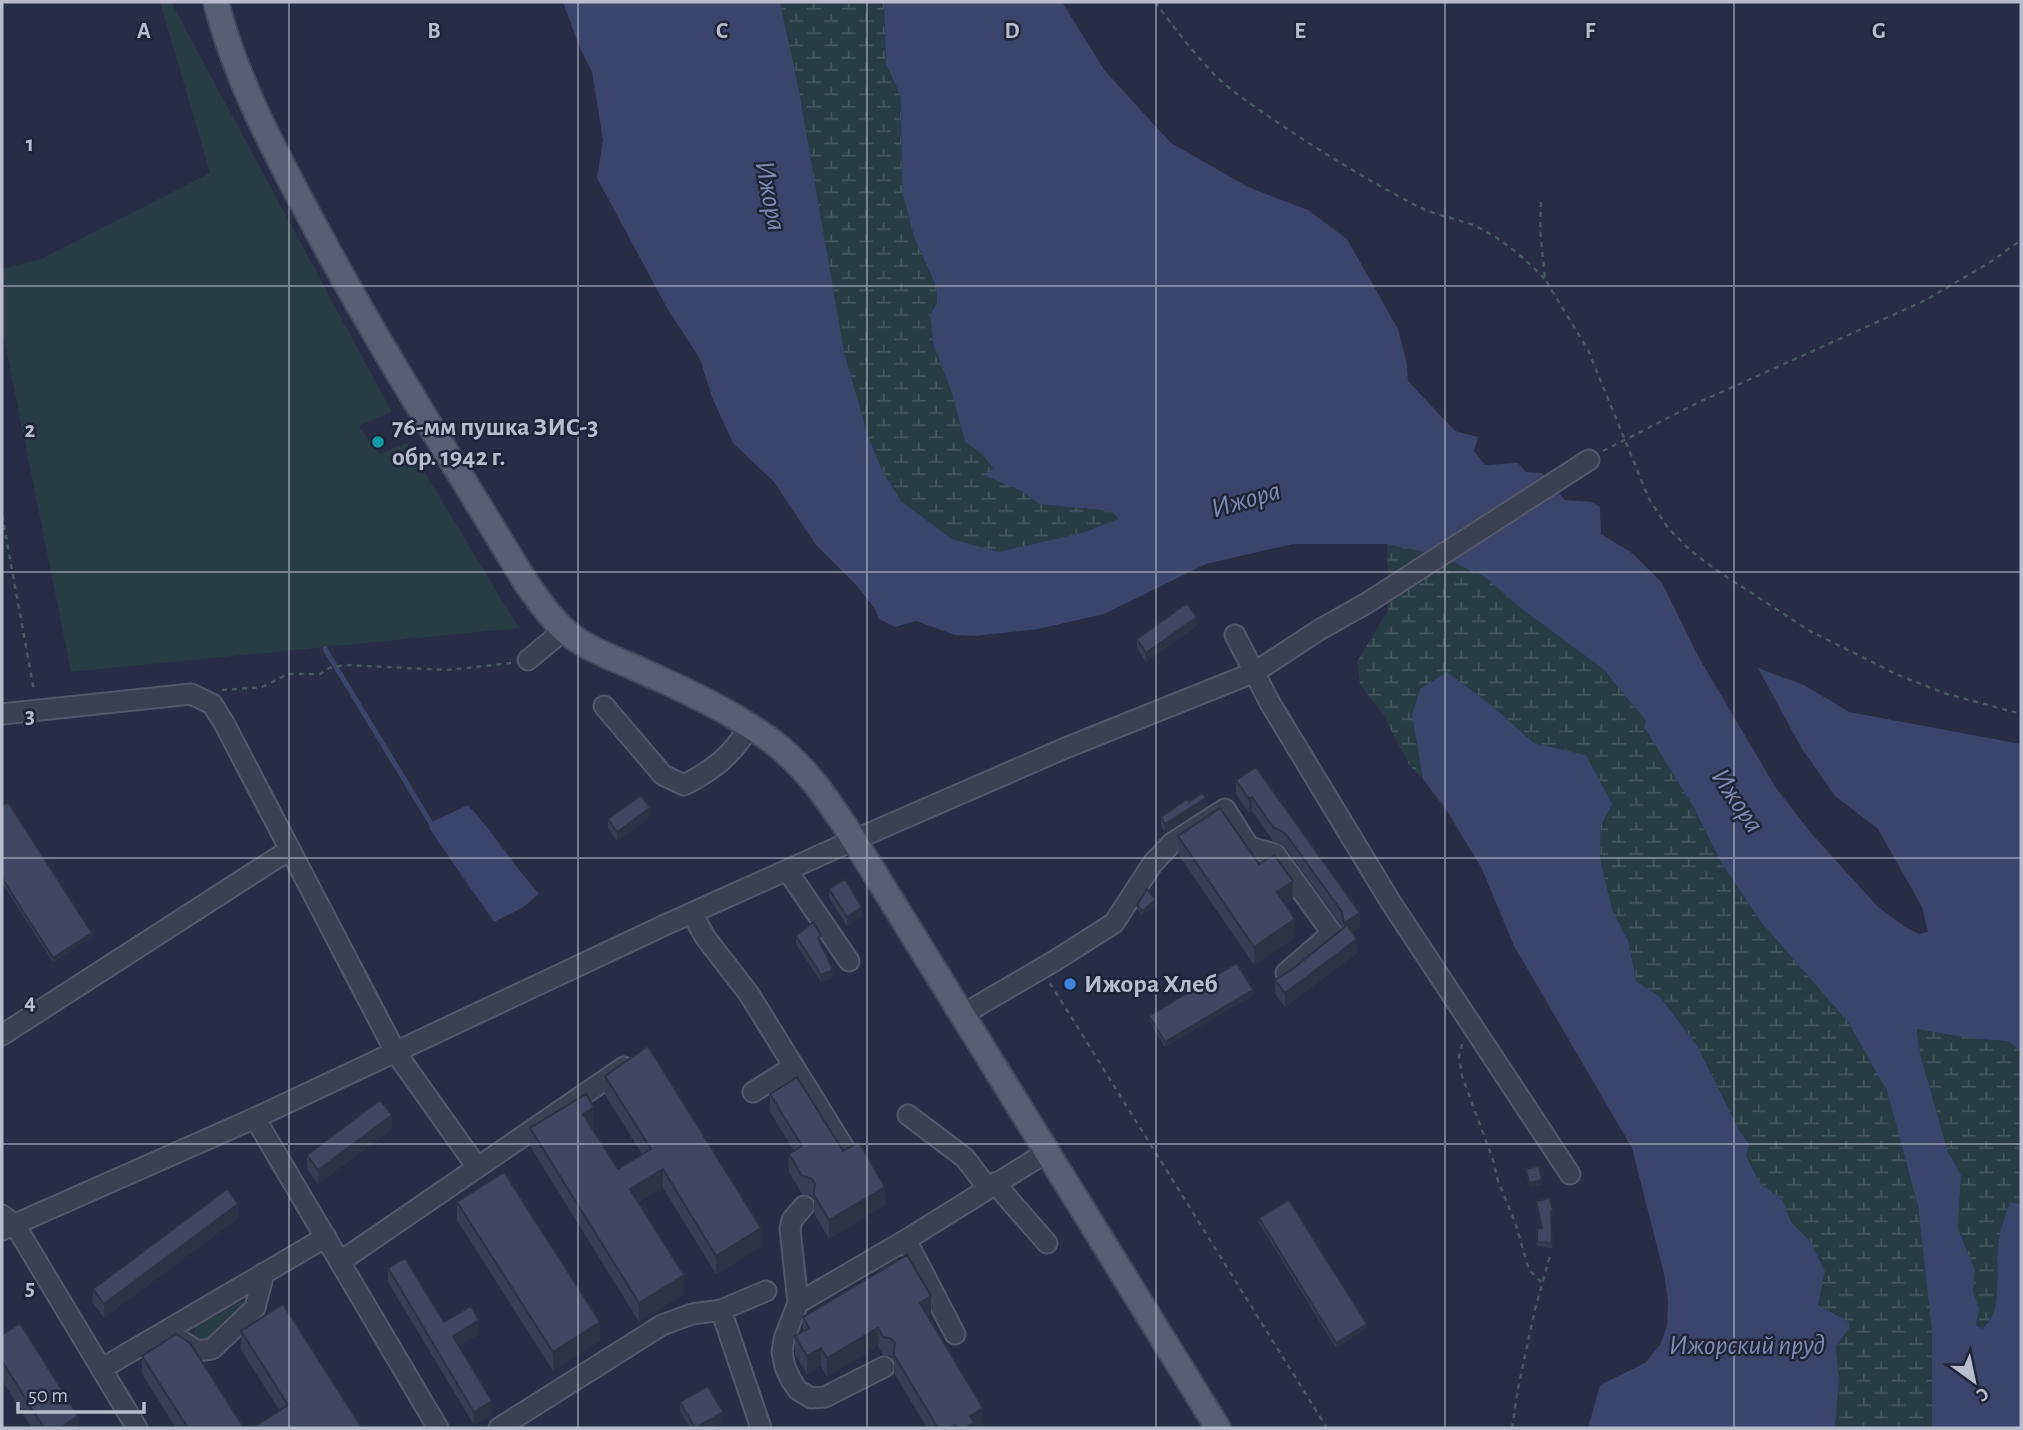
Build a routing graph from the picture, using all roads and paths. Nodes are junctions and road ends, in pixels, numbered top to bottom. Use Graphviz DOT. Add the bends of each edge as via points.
graph roads {
  1 [pos="216,2"];
  2 [pos="1155,2"];
  3 [pos="1541,202"];
  4 [pos="2021,240"];
  5 [pos="1545,279"];
  6 [pos="1623,439"];
  7 [pos="1589,460"];
  8 [pos="2,515"];
  9 [pos="564,630"];
  10 [pos="1235,635"];
  11 [pos="528,660"];
  12 [pos="1255,672"];
  13 [pos="191,694"];
  14 [pos="604,706"];
  15 [pos="38,711"];
  16 [pos="2,714"];
  17 [pos="2021,714"];
  18 [pos="750,726"];
  19 [pos="854,840"];
  20 [pos="285,843"];
  21 [pos="787,870"];
  22 [pos="692,912"];
  23 [pos="849,961"];
  24 [pos="1041,969"];
  25 [pos="1286,973"];
  26 [pos="962,1015"];
  27 [pos="1469,1021"];
  28 [pos="2,1035"];
  29 [pos="396,1053"];
  30 [pos="624,1067"];
  31 [pos="793,1067"];
  32 [pos="753,1092"];
  33 [pos="908,1115"];
  34 [pos="255,1118"];
  35 [pos="846,1152"];
  36 [pos="1046,1152"];
  37 [pos="477,1167"];
  38 [pos="1570,1174"];
  39 [pos="992,1185"];
  40 [pos="804,1206"];
  41 [pos="6,1224"];
  42 [pos="326,1237"];
  43 [pos="906,1240"];
  44 [pos="1047,1243"];
  45 [pos="1550,1256"];
  46 [pos="341,1261"];
  47 [pos="264,1273"];
  48 [pos="1543,1284"];
  49 [pos="766,1291"];
  50 [pos="798,1303"];
  51 [pos="721,1310"];
  52 [pos="166,1331"];
  53 [pos="955,1334"];
  54 [pos="884,1367"];
  55 [pos="101,1368"];
  56 [pos="137,1428"];
  57 [pos="438,1428"];
  58 [pos="499,1428"];
  59 [pos="761,1428"];
  60 [pos="1218,1428"];
  61 [pos="1327,1428"];
  62 [pos="1512,1428"];
  1 -- 9 [label="main road" via="258,119 351,294 526,583"];
  2 -- 5 [label="path" via="1214,74 1253,106 1401,197 1495,237 1520,253"];
  3 -- 5 [label="path"];
  4 -- 6 [label="path" via="1926,300"];
  5 -- 6 [label="path" via="1588,350"];
  6 -- 7 [label="path"];
  6 -- 17 [label="path" via="1649,499 1668,528 1716,570 1810,631 1899,675"];
  7 -- 12 [label="street"];
  8 -- 15 [label="path"];
  9 -- 11 [label="street"];
  9 -- 18 [label="main road" via="582,644"];
  10 -- 12 [label="street"];
  11 -- 13 [label="path" via="448,670 345,665 320,674 288,674 262,687"];
  12 -- 19 [label="street"];
  12 -- 27 [label="street" via="1390,901"];
  13 -- 15 [label="street"];
  13 -- 20 [label="street" via="212,704 224,723"];
  14 -- 18 [label="street" via="663,775 684,785 726,759"];
  15 -- 16 [label="street"];
  18 -- 19 [label="main road" via="809,776"];
  19 -- 21 [label="street"];
  19 -- 26 [label="main road"];
  20 -- 28 [label="street"];
  20 -- 29 [label="street"];
  21 -- 22 [label="street"];
  21 -- 23 [label="street" via="795,892"];
  22 -- 29 [label="street"];
  22 -- 31 [label="street"];
  24 -- 25 [label="street" via="1114,923 1153,863 1172,843 1225,809 1249,848 1275,854 1332,933"];
  24 -- 26 [label="street"];
  24 -- 61 [label="path"];
  26 -- 36 [label="main road"];
  27 -- 38 [label="street"];
  27 -- 48 [label="path" via="1459,1056 1462,1076 1529,1270"];
  29 -- 34 [label="street"];
  29 -- 37 [label="street"];
  30 -- 37 [label="street"];
  31 -- 32 [label="street"];
  31 -- 35 [label="street"];
  33 -- 39 [label="street"];
  34 -- 41 [label="street"];
  34 -- 42 [label="street"];
  36 -- 39 [label="street"];
  36 -- 60 [label="main road"];
  37 -- 46 [label="street"];
  39 -- 43 [label="street"];
  39 -- 44 [label="street"];
  40 -- 50 [label="street" via="790,1229"];
  41 -- 55 [label="street"];
  42 -- 46 [label="street"];
  42 -- 47 [label="street"];
  43 -- 50 [label="street"];
  43 -- 53 [label="street"];
  45 -- 48 [label="path"];
  46 -- 57 [label="street"];
  47 -- 52 [label="street"];
  47 -- 52 [label="street" via="255,1308 212,1349 197,1352"];
  48 -- 62 [label="path"];
  49 -- 51 [label="street"];
  50 -- 54 [label="street" via="782,1352 797,1390 811,1398 825,1397"];
  51 -- 58 [label="street" via="662,1325"];
  51 -- 59 [label="street"];
  52 -- 55 [label="street"];
  55 -- 56 [label="street"];
}
